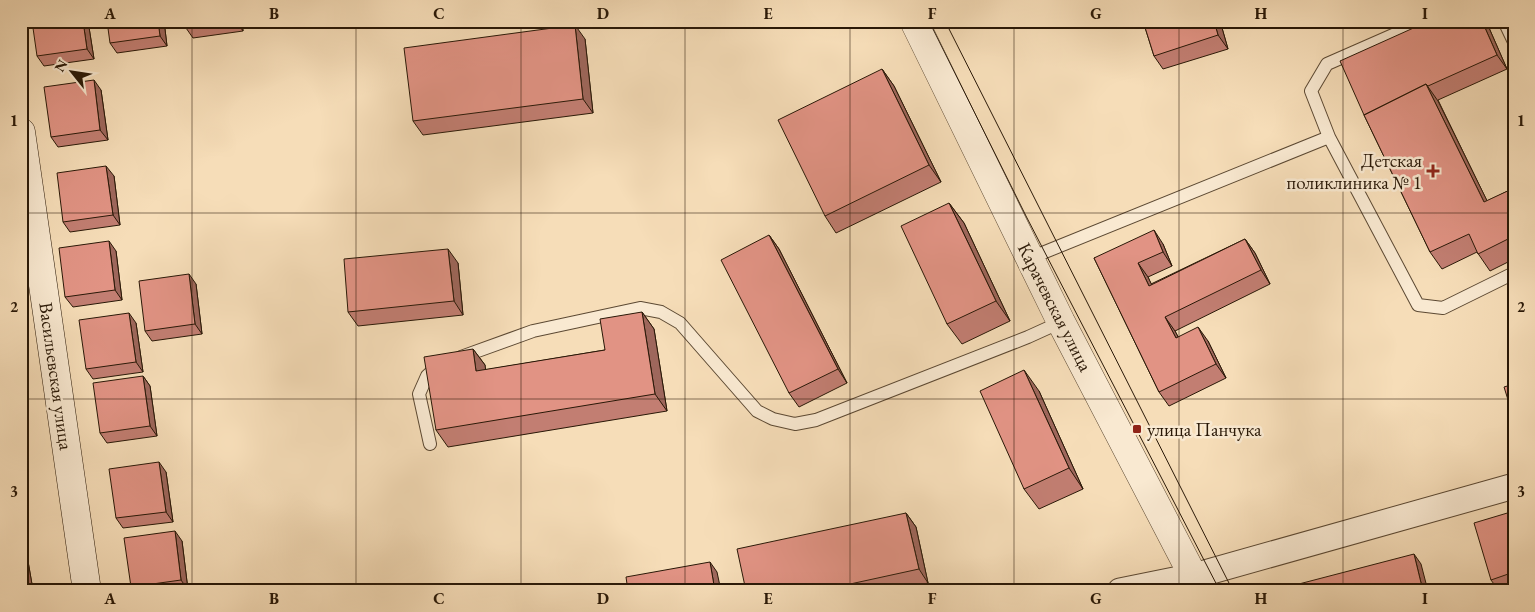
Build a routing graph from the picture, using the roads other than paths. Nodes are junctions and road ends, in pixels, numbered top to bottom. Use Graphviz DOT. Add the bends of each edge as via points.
graph roads {
  1 [pos="914,21"];
  2 [pos="1425,21"];
  3 [pos="1504,21"];
  4 [pos="1514,42"];
  5 [pos="21,132"];
  6 [pos="1329,137"];
  7 [pos="1030,258"];
  8 [pos="1514,273"];
  9 [pos="1061,322"];
  10 [pos="430,444"];
  11 [pos="1514,486"];
  12 [pos="1197,583"];
  13 [pos="87,591"];
  14 [pos="1120,591"];
  1 -- 7 [label="street, Карачевская улица"];
  2 -- 6 [label="lane" via="1328,64 1311,91"];
  3 -- 4 [label="lane"];
  5 -- 13 [label="street, Васильевская улица"];
  6 -- 7 [label="lane"];
  6 -- 8 [label="lane" via="1418,306 1443,308"];
  7 -- 9 [label="street, Карачевская улица"];
  9 -- 10 [label="lane" via="816,420 795,424 757,411 680,323 661,312 640,308 532,331 440,365 427,376 419,394"];
  9 -- 12 [label="street, Карачевская улица"];
  11 -- 12 [label="street"];
  12 -- 14 [label="street"];
}
